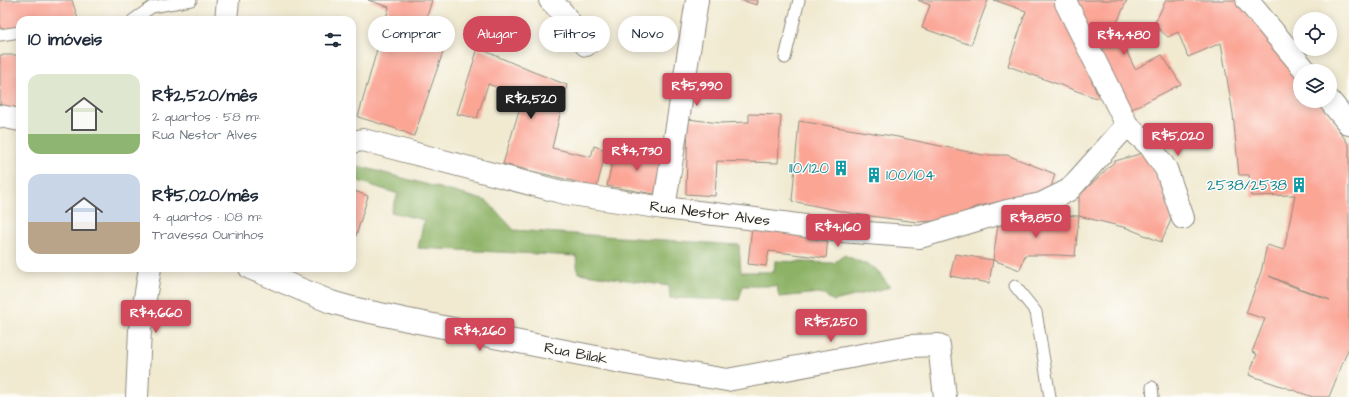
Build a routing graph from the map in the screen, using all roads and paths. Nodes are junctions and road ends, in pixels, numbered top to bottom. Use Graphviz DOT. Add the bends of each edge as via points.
graph roads {
  1 [pos="191,0"];
  2 [pos="228,0"];
  3 [pos="550,0"];
  4 [pos="696,0"];
  5 [pos="798,0"];
  6 [pos="1066,0"];
  7 [pos="1247,0"];
  8 [pos="139,16"];
  9 [pos="226,16"];
  10 [pos="565,16"];
  11 [pos="16,33"];
  12 [pos="0,35"];
  13 [pos="785,58"];
  14 [pos="1300,64"];
  15 [pos="1336,108"];
  16 [pos="0,116"];
  17 [pos="16,119"];
  18 [pos="1349,124"];
  19 [pos="1127,125"];
  20 [pos="356,140"];
  21 [pos="664,208"];
  22 [pos="1183,218"];
  23 [pos="149,272"];
  24 [pos="260,272"];
  25 [pos="1015,286"];
  26 [pos="728,388"];
  27 [pos="137,397"];
  28 [pos="945,397"];
  29 [pos="1050,397"];
  1 -- 8 [label="lane" via="152,7"];
  2 -- 9 [label="street"];
  3 -- 10 [label="street"];
  4 -- 21 [label="street"];
  5 -- 13 [label="lane"];
  6 -- 19 [label="street"];
  7 -- 14 [label="street"];
  11 -- 12 [label="lane"];
  15 -- 18 [label="street"];
  16 -- 17 [label="street"];
  19 -- 21 [label="street, Rua Nestor Alves" via="1069,190 1041,204 1007,211 920,237 841,231"];
  19 -- 22 [label="street" via="1150,146 1166,169"];
  20 -- 21 [label="street, Rua Nestor Alves" via="565,193"];
  23 -- 27 [label="street" via="140,329"];
  24 -- 26 [label="street, Rua Bilak" via="331,302 352,308 626,363"];
  25 -- 29 [label="lane" via="1036,312"];
  26 -- 28 [label="street" via="910,346 939,345"];
}
